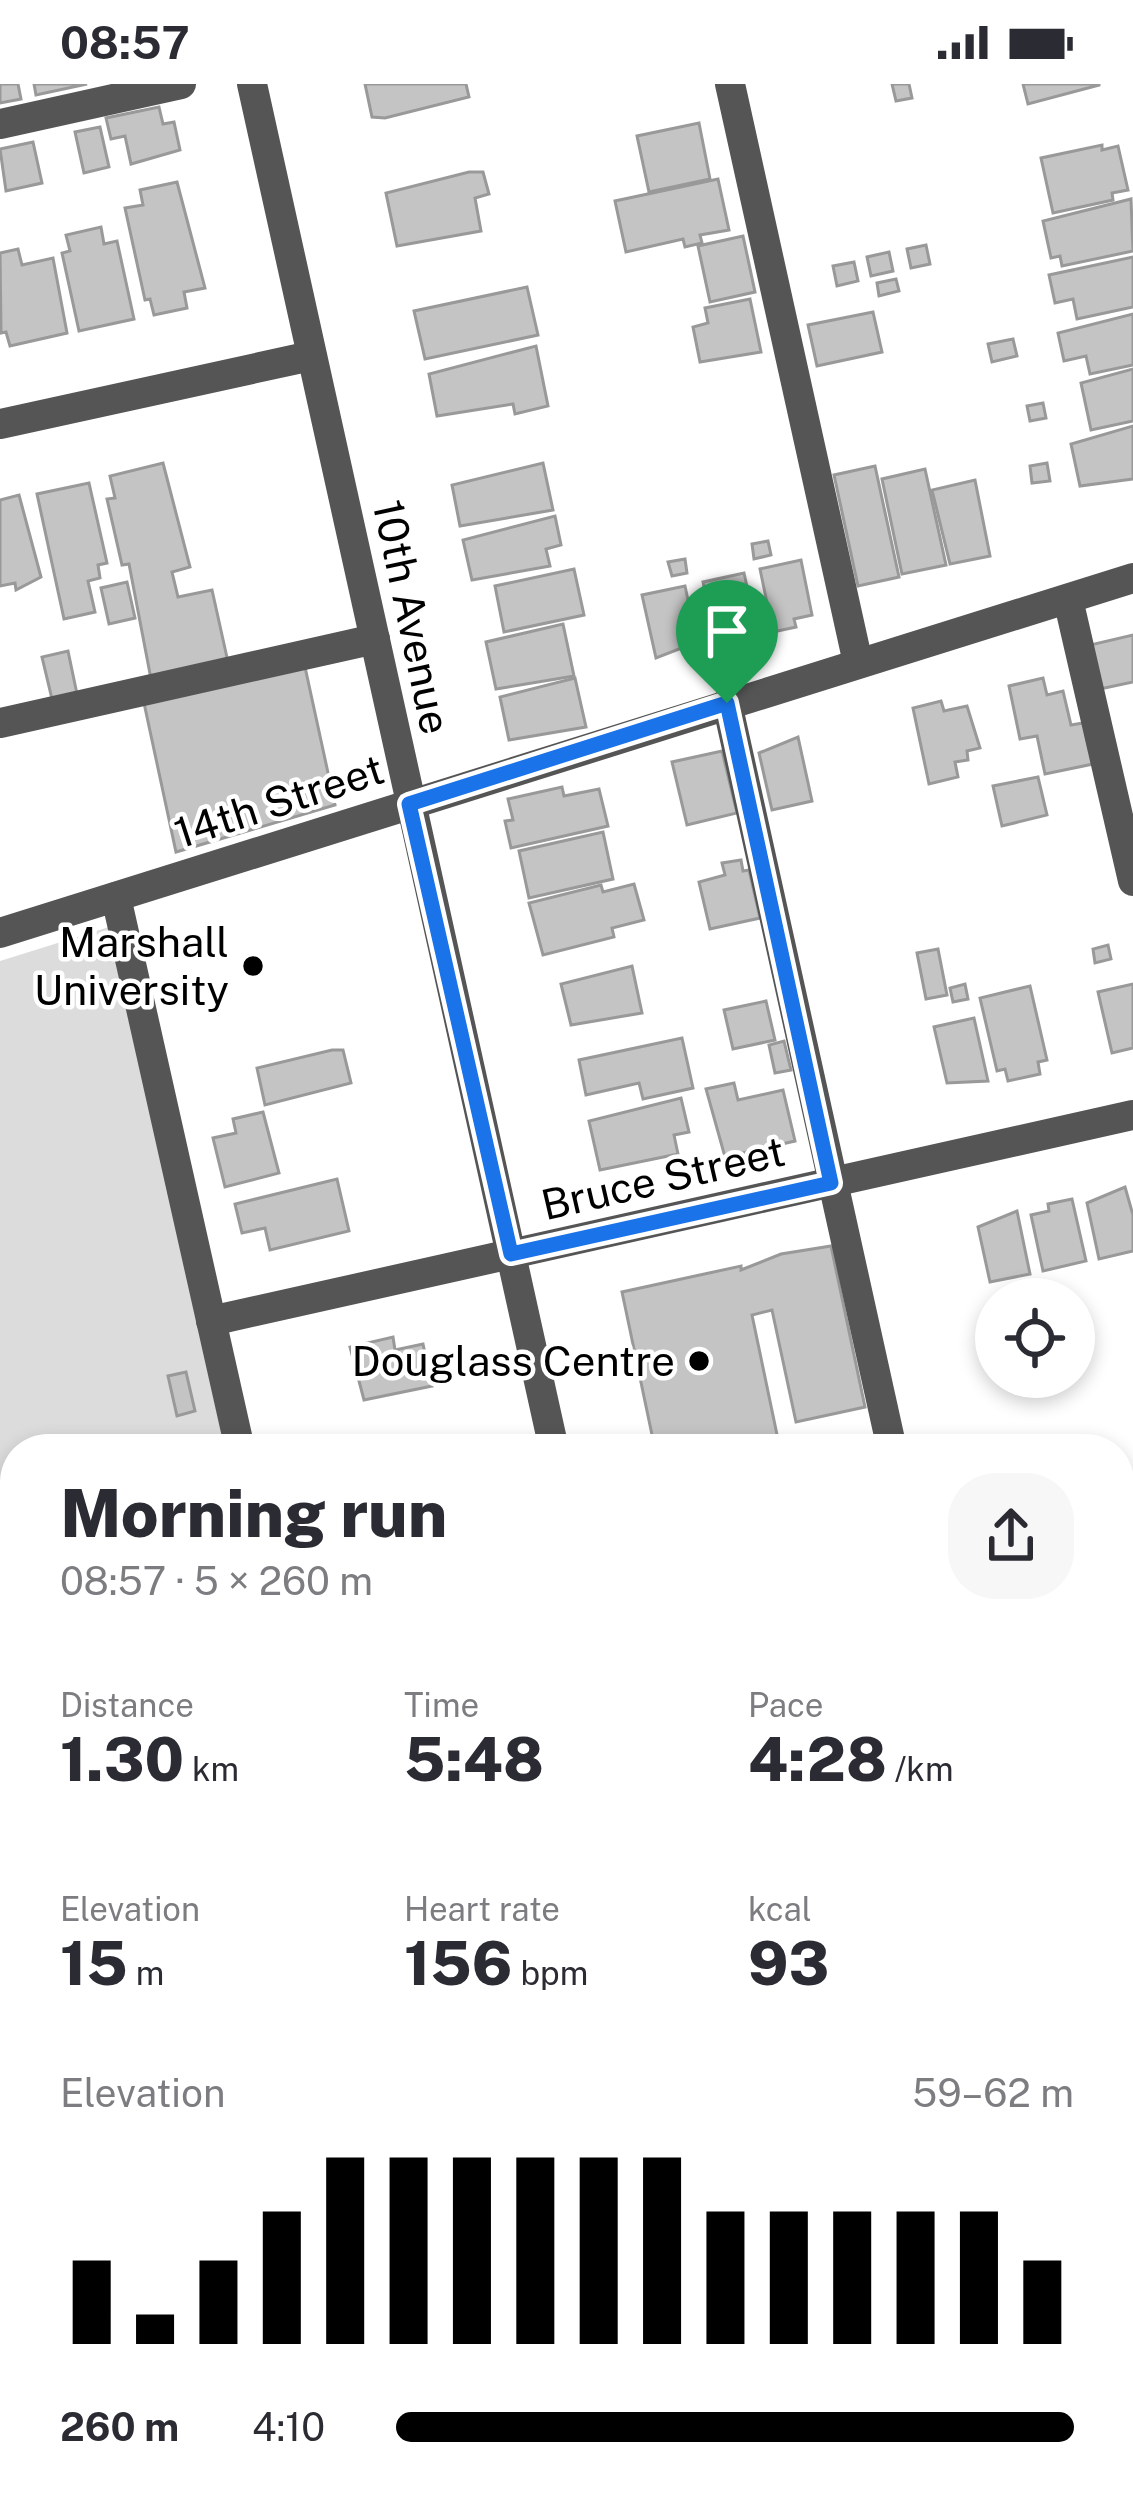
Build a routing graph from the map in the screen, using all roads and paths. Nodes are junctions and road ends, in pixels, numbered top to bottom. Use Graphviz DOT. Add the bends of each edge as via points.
graph roads {
  1 [pos="181,84"];
  2 [pos="252,84"];
  3 [pos="730,84"];
  4 [pos="0,124"];
  5 [pos="311,356"];
  6 [pos="0,424"];
  7 [pos="1133,578"];
  8 [pos="1068,599"];
  9 [pos="375,639"];
  10 [pos="859,663"];
  11 [pos="727,703"];
  12 [pos="0,723"];
  13 [pos="409,804"];
  14 [pos="1133,881"];
  15 [pos="116,897"];
  16 [pos="0,933"];
  17 [pos="1133,1115"];
  18 [pos="831,1183"];
  19 [pos="511,1254"];
  20 [pos="211,1322"];
  21 [pos="237,1434"];
  22 [pos="551,1434"];
  23 [pos="889,1434"];
  1 -- 4 [label="street"];
  2 -- 5 [label="street, 10th Avenue"];
  3 -- 10 [label="street"];
  5 -- 6 [label="street"];
  5 -- 9 [label="street, 10th Avenue"];
  7 -- 8 [label="street, 14th Street"];
  8 -- 10 [label="street, 14th Street"];
  8 -- 14 [label="street"];
  9 -- 12 [label="street"];
  9 -- 13 [label="street, 10th Avenue"];
  10 -- 11 [label="street, 14th Street"];
  11 -- 13 [label="street, 14th Street"];
  11 -- 18 [label="street"];
  13 -- 15 [label="street, 14th Street"];
  13 -- 19 [label="street, 10th Avenue"];
  15 -- 16 [label="street, 14th Street"];
  15 -- 20 [label="street"];
  17 -- 18 [label="street, Bruce Street"];
  18 -- 19 [label="street, Bruce Street"];
  18 -- 23 [label="street"];
  19 -- 20 [label="street, Bruce Street"];
  19 -- 22 [label="street, 10th Avenue"];
  20 -- 21 [label="street"];
}
